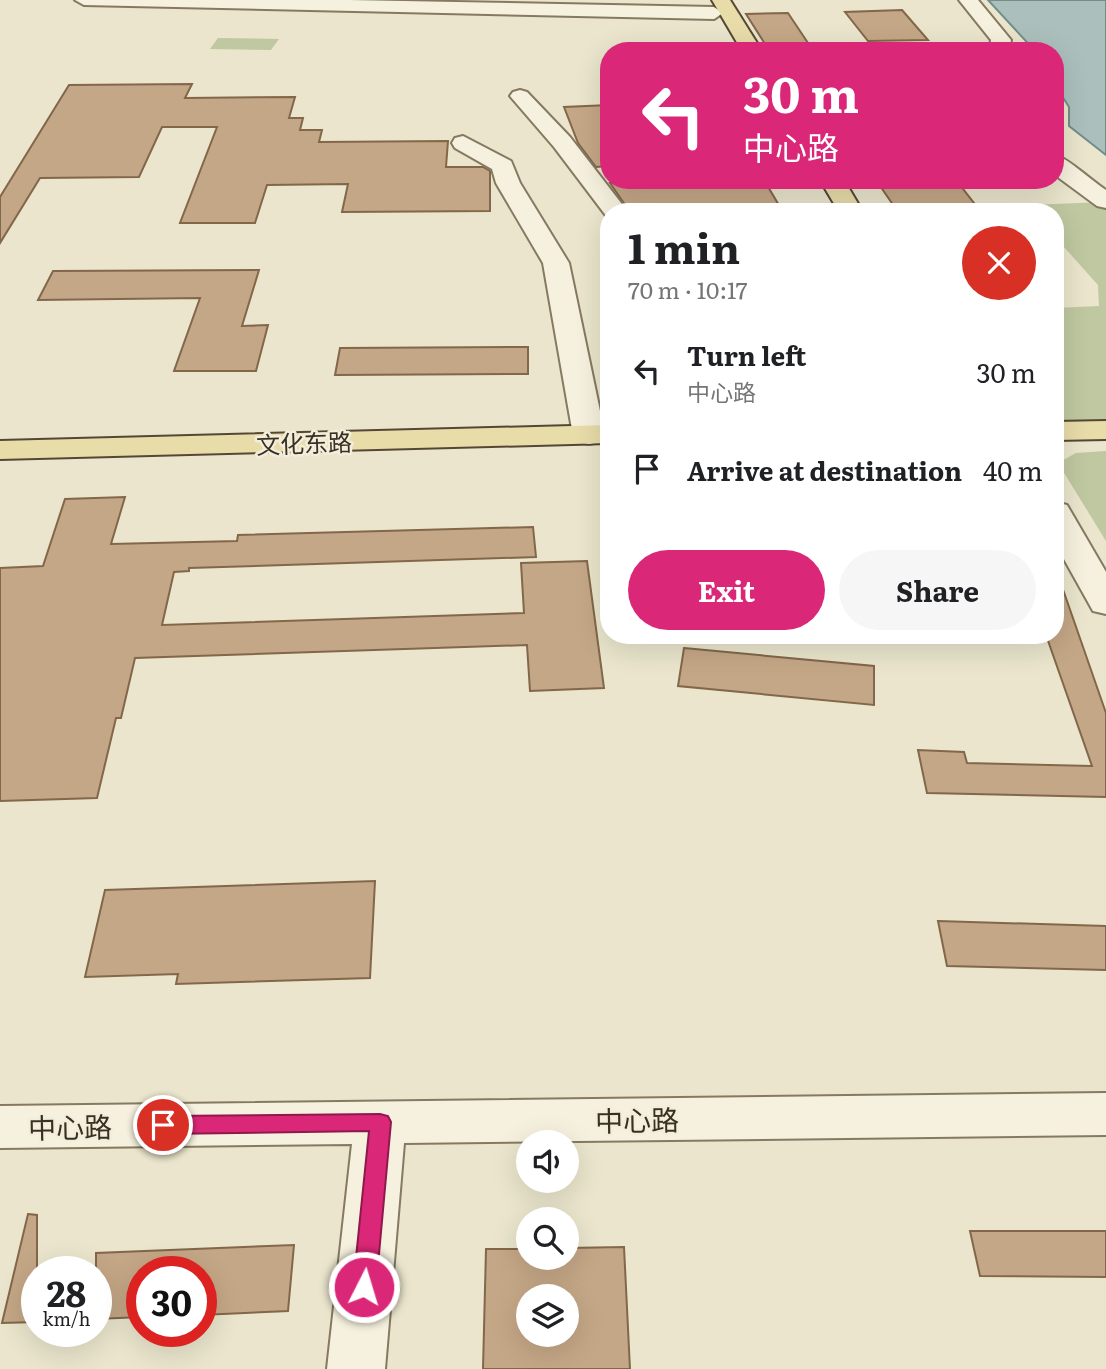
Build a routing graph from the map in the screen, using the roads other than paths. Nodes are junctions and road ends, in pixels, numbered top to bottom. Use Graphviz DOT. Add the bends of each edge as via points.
graph roads {
  1 [pos="85,0"];
  2 [pos="968,0"];
  3 [pos="714,4"];
  4 [pos="732,42"];
  5 [pos="745,42"];
  6 [pos="1001,42"];
  7 [pos="520,96"];
  8 [pos="463,144"];
  9 [pos="1064,170"];
  10 [pos="1106,201"];
  11 [pos="609,203"];
  12 [pos="600,384"];
  13 [pos="578,385"];
  14 [pos="1106,430"];
  15 [pos="1064,431"];
  16 [pos="600,434"];
  17 [pos="600,439"];
  18 [pos="600,439"];
  19 [pos="0,450"];
  20 [pos="0,461"];
  21 [pos="1064,528"];
  22 [pos="1106,603"];
  23 [pos="1106,1114"];
  24 [pos="380,1122"];
  25 [pos="0,1127"];
  26 [pos="356,1369"];
  1 -- 3 [label="street"];
  2 -- 6 [label="street"];
  3 -- 4 [label="main road"];
  3 -- 5 [label="main road"];
  7 -- 11 [label="street"];
  8 -- 13 [label="street" via="503,166 508,183 556,263"];
  9 -- 10 [label="street"];
  12 -- 13 [label="street"];
  13 -- 16 [label="street"];
  14 -- 15 [label="main road"];
  17 -- 19 [label="main road, 文化东路"];
  18 -- 20 [label="main road, 文化东路"];
  21 -- 22 [label="street"];
  23 -- 24 [label="street, 中心路"];
  24 -- 25 [label="street, 中心路"];
  24 -- 26 [label="street"];
}
